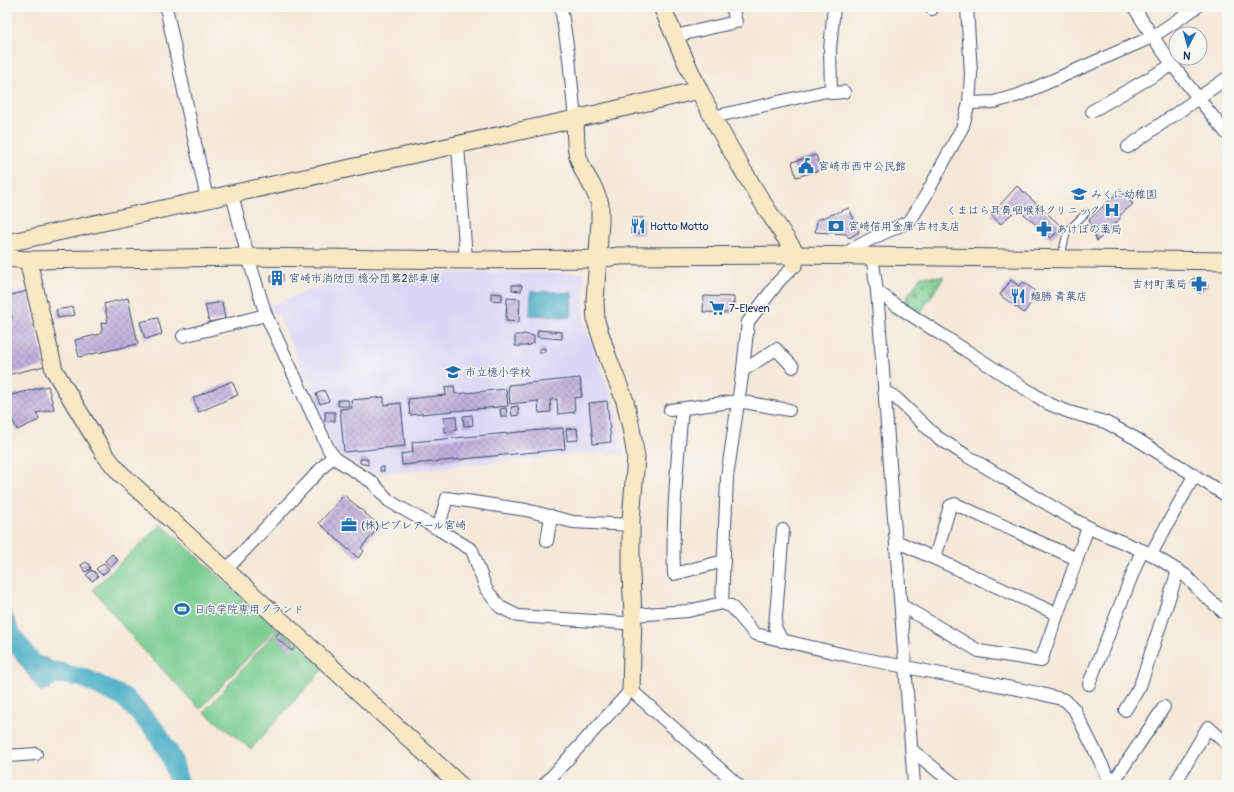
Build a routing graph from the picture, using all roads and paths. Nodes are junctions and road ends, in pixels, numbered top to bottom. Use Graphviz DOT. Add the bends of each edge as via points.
graph roads {
  1 [pos="166,7"];
  2 [pos="561,7"];
  3 [pos="662,7"];
  4 [pos="732,7"];
  5 [pos="834,7"];
  6 [pos="967,7"];
  7 [pos="1134,7"];
  8 [pos="1197,7"];
  9 [pos="675,36"];
  10 [pos="1152,37"];
  11 [pos="1168,59"];
  12 [pos="1170,66"];
  13 [pos="1173,66"];
  14 [pos="1227,78"];
  15 [pos="699,90"];
  16 [pos="831,90"];
  17 [pos="844,92"];
  18 [pos="1198,98"];
  19 [pos="969,103"];
  20 [pos="1092,110"];
  21 [pos="713,117"];
  22 [pos="575,119"];
  23 [pos="1227,134"];
  24 [pos="458,145"];
  25 [pos="1128,147"];
  26 [pos="232,194"];
  27 [pos="207,199"];
  28 [pos="1086,213"];
  29 [pos="7,243"];
  30 [pos="842,256"];
  31 [pos="248,257"];
  32 [pos="7,258"];
  33 [pos="597,259"];
  34 [pos="1060,259"];
  35 [pos="28,260"];
  36 [pos="466,260"];
  37 [pos="795,260"];
  38 [pos="1227,261"];
  39 [pos="872,262"];
  40 [pos="1227,272"];
  41 [pos="877,291"];
  42 [pos="266,315"];
  43 [pos="183,336"];
  44 [pos="792,367"];
  45 [pos="743,368"];
  46 [pos="884,391"];
  47 [pos="738,401"];
  48 [pos="789,410"];
  49 [pos="333,456"];
  50 [pos="1194,476"];
  51 [pos="1227,496"];
  52 [pos="551,516"];
  53 [pos="631,525"];
  54 [pos="1088,527"];
  55 [pos="438,529"];
  56 [pos="783,530"];
  57 [pos="547,541"];
  58 [pos="896,541"];
  59 [pos="1147,552"];
  60 [pos="935,558"];
  61 [pos="1077,559"];
  62 [pos="724,561"];
  63 [pos="226,570"];
  64 [pos="1178,571"];
  65 [pos="722,603"];
  66 [pos="901,605"];
  67 [pos="1057,614"];
  68 [pos="1227,616"];
  69 [pos="633,618"];
  70 [pos="782,641"];
  71 [pos="906,667"];
  72 [pos="1090,684"];
  73 [pos="631,690"];
  74 [pos="1164,707"];
  75 [pos="1125,710"];
  76 [pos="1227,744"];
  77 [pos="912,751"];
  78 [pos="36,754"];
  79 [pos="7,756"];
  80 [pos="460,785"];
  81 [pos="544,785"];
  82 [pos="738,785"];
  83 [pos="914,785"];
  84 [pos="955,785"];
  85 [pos="1112,785"];
  86 [pos="1174,785"];
  1 -- 27 [label="street"];
  2 -- 22 [label="street"];
  3 -- 9 [label="street"];
  4 -- 9 [label="street" via="736,22"];
  5 -- 16 [label="street" via="830,49"];
  6 -- 19 [label="street" via="971,74"];
  7 -- 10 [label="street"];
  8 -- 10 [label="street"];
  9 -- 15 [label="street"];
  10 -- 11 [label="street"];
  10 -- 19 [label="street" via="1019,95 994,102"];
  12 -- 20 [label="street"];
  13 -- 18 [label="street"];
  14 -- 18 [label="street"];
  15 -- 21 [label="street"];
  15 -- 22 [label="street"];
  16 -- 17 [label="street" via="832,93"];
  16 -- 21 [label="street"];
  18 -- 23 [label="street"];
  18 -- 25 [label="street"];
  19 -- 30 [label="street" via="963,126 910,222 869,240"];
  21 -- 37 [label="street"];
  22 -- 24 [label="street"];
  22 -- 33 [label="street" via="578,156 600,204"];
  24 -- 26 [label="street"];
  24 -- 36 [label="street"];
  26 -- 27 [label="street"];
  26 -- 31 [label="street"];
  27 -- 29 [label="street"];
  28 -- 34 [label="lane" via="1067,231"];
  30 -- 37 [label="street"];
  30 -- 39 [label="street"];
  31 -- 35 [label="street"];
  31 -- 36 [label="street"];
  31 -- 42 [label="street"];
  32 -- 35 [label="street"];
  33 -- 36 [label="street"];
  33 -- 37 [label="street" via="617,262"];
  33 -- 53 [label="street" via="596,321 625,401 636,457"];
  34 -- 38 [label="street"];
  34 -- 39 [label="street"];
  35 -- 63 [label="street" via="54,370 105,455 120,473"];
  37 -- 39 [label="street"];
  37 -- 45 [label="street" via="748,322"];
  39 -- 40 [label="street"];
  39 -- 41 [label="street"];
  41 -- 46 [label="street"];
  41 -- 50 [label="street" via="1049,404 1105,422"];
  42 -- 43 [label="street"];
  42 -- 49 [label="street"];
  44 -- 45 [label="street" via="776,349"];
  45 -- 47 [label="street"];
  46 -- 54 [label="street" via="896,398 937,437"];
  46 -- 58 [label="street"];
  47 -- 48 [label="street"];
  47 -- 62 [label="street" via="727,477"];
  47 -- 62 [label="street" via="676,409 674,574"];
  49 -- 55 [label="street" via="372,482 389,501"];
  49 -- 63 [label="street"];
  50 -- 51 [label="street"];
  50 -- 59 [label="street"];
  52 -- 53 [label="street" via="573,522"];
  52 -- 55 [label="street" via="447,498"];
  52 -- 57 [label="street"];
  53 -- 69 [label="street"];
  54 -- 59 [label="street"];
  54 -- 61 [label="street"];
  55 -- 69 [label="street" via="472,550 486,589 500,607 518,616 624,623"];
  56 -- 70 [label="street" via="775,627"];
  58 -- 60 [label="street"];
  58 -- 66 [label="street"];
  59 -- 64 [label="street"];
  59 -- 72 [label="street"];
  60 -- 61 [label="street" via="950,506 955,504"];
  60 -- 67 [label="street"];
  61 -- 67 [label="street"];
  62 -- 65 [label="street"];
  63 -- 80 [label="street"];
  64 -- 68 [label="street"];
  64 -- 75 [label="street" via="1140,686"];
  65 -- 69 [label="street" via="688,611"];
  65 -- 70 [label="street" via="730,606 755,634"];
  66 -- 67 [label="street" via="979,651 1041,661"];
  66 -- 71 [label="street"];
  69 -- 73 [label="street"];
  70 -- 71 [label="street"];
  71 -- 77 [label="street"];
  71 -- 85 [label="street" via="1065,700 1074,708"];
  73 -- 81 [label="street"];
  73 -- 82 [label="street"];
  74 -- 85 [label="street"];
  76 -- 86 [label="street" via="1208,727"];
  77 -- 83 [label="street"];
  77 -- 84 [label="street"];
  78 -- 79 [label="street"];
}
